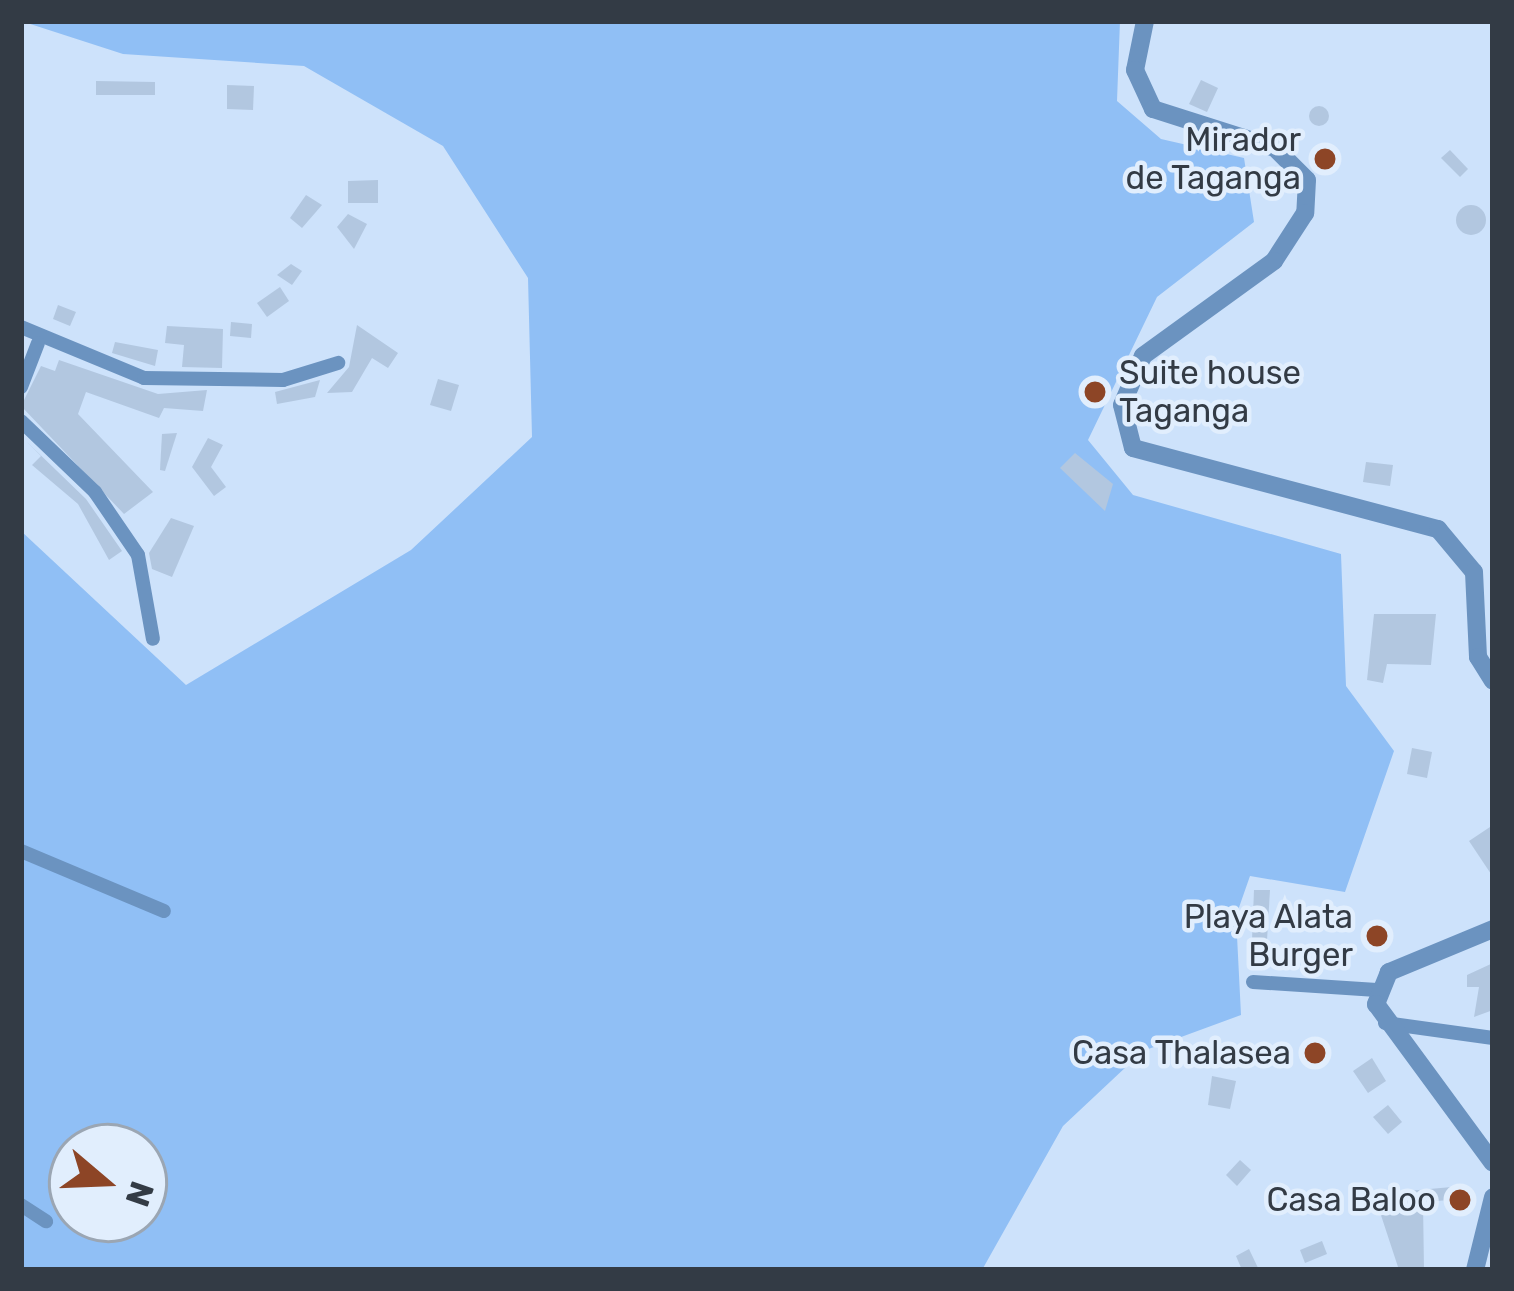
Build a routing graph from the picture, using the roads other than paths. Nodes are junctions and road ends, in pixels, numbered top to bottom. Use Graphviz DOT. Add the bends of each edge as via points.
graph roads {
  1 [pos="1144,21"];
  2 [pos="21,327"];
  3 [pos="38,343"];
  4 [pos="338,363"];
  5 [pos="21,387"];
  6 [pos="21,421"];
  7 [pos="153,639"];
  8 [pos="1493,681"];
  9 [pos="21,850"];
  10 [pos="164,911"];
  11 [pos="1493,929"];
  12 [pos="1253,982"];
  13 [pos="1377,990"];
  14 [pos="1385,1023"];
  15 [pos="1493,1038"];
  16 [pos="1493,1163"];
  17 [pos="1493,1197"];
  18 [pos="21,1204"];
  19 [pos="46,1221"];
  20 [pos="1475,1270"];
  1 -- 8 [label="street" via="1136,70 1153,109 1275,148 1307,180 1306,213 1274,261 1143,356 1122,405 1132,448 1438,530 1474,572 1478,656"];
  2 -- 3 [label="street"];
  3 -- 4 [label="street" via="144,378 283,380"];
  3 -- 5 [label="street"];
  6 -- 7 [label="street" via="95,492 138,555"];
  9 -- 10 [label="street"];
  11 -- 13 [label="street" via="1406,962"];
  12 -- 13 [label="street"];
  13 -- 14 [label="street"];
  14 -- 15 [label="street"];
  14 -- 16 [label="street"];
  17 -- 20 [label="street"];
  18 -- 19 [label="street"];
}
